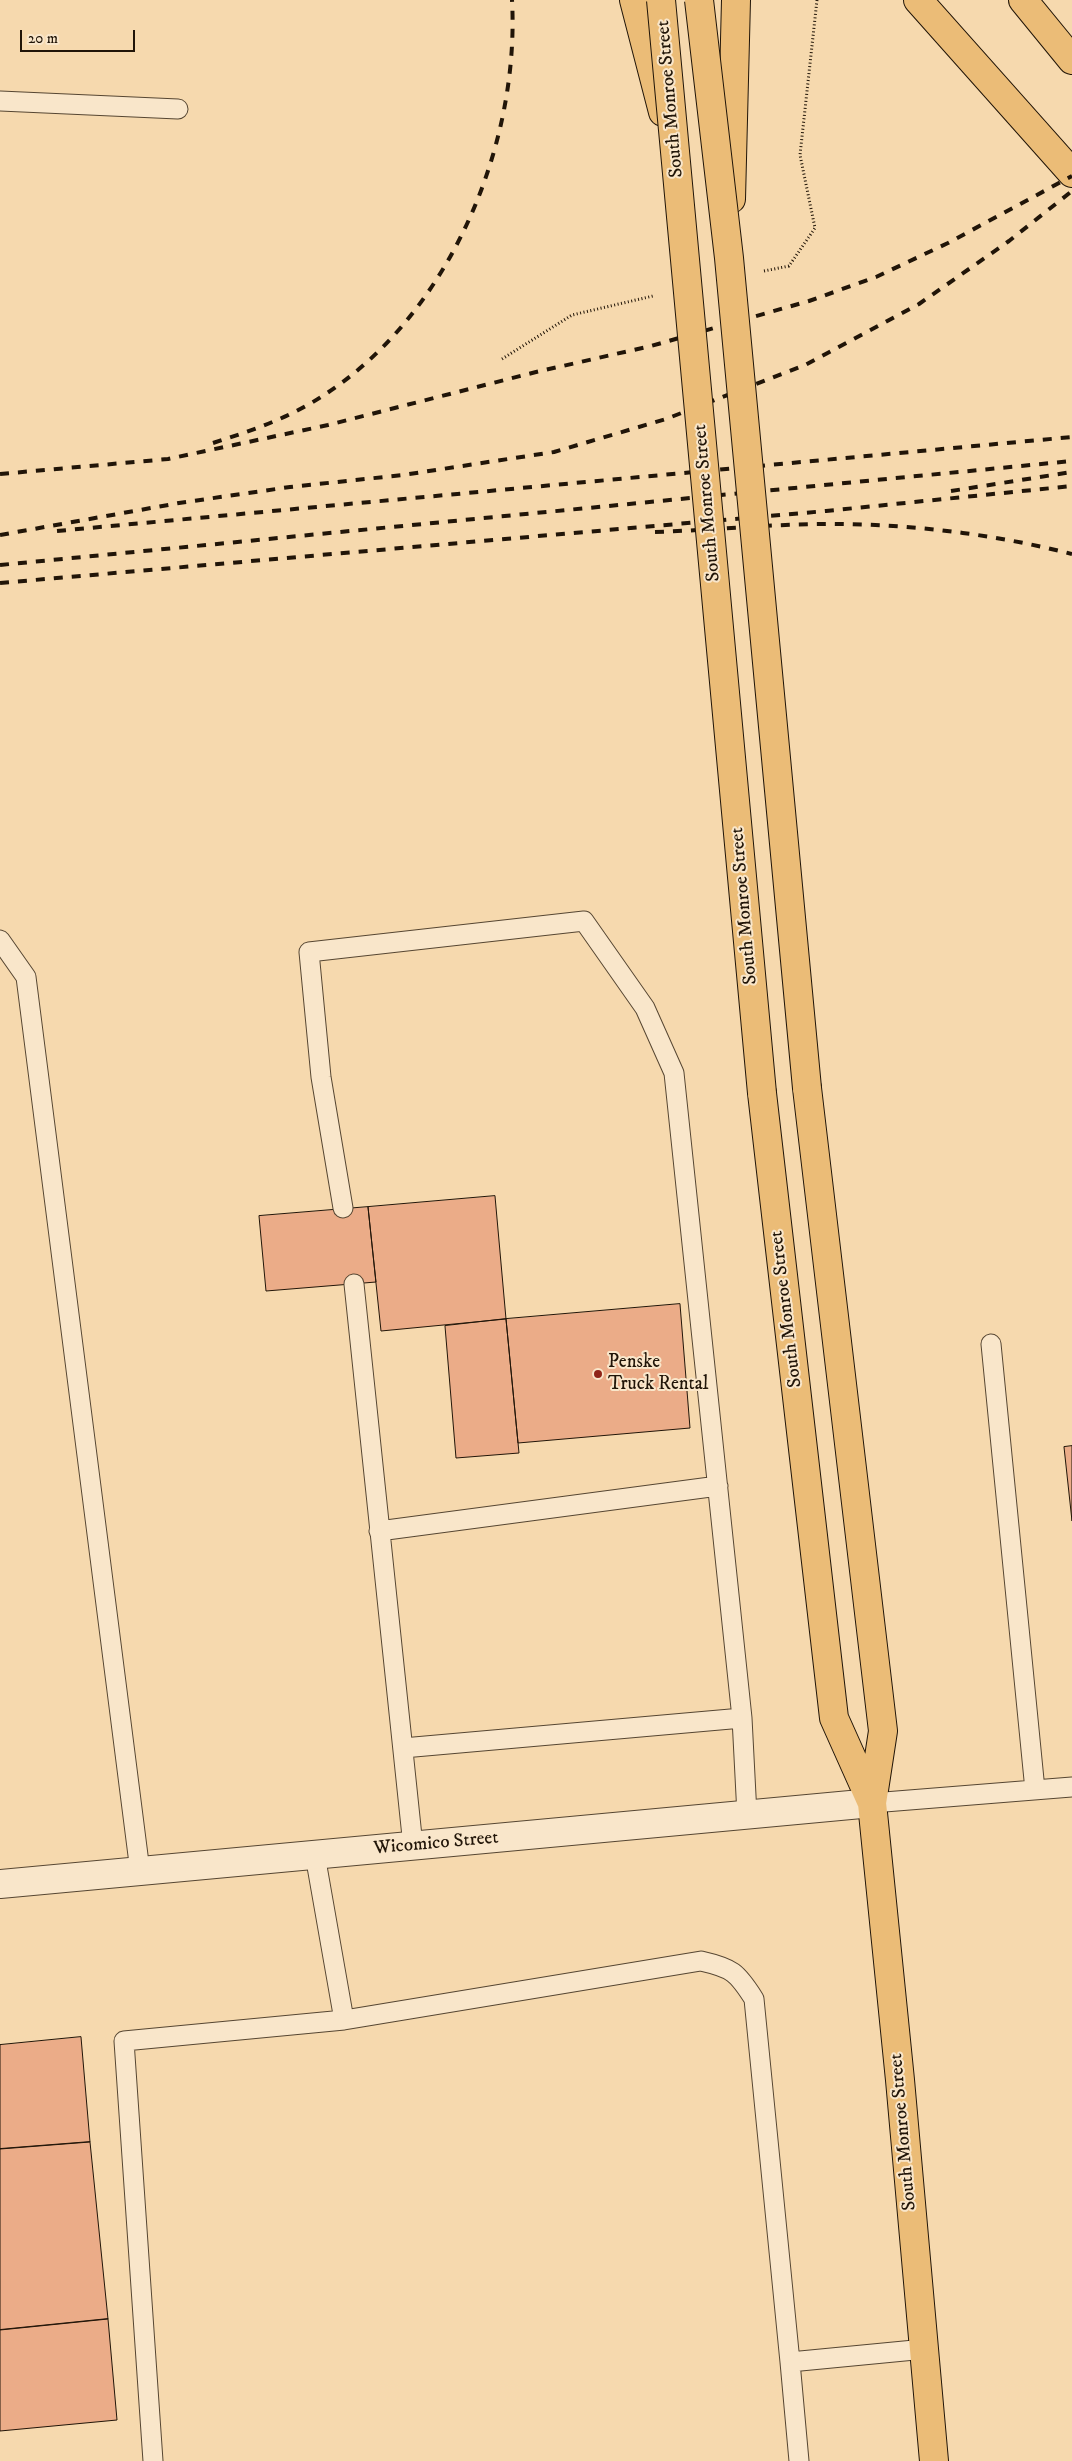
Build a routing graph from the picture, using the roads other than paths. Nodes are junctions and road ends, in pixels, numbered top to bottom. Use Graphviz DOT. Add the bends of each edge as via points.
graph roads {
  1 [pos="634,0"];
  2 [pos="661,0"];
  3 [pos="699,0"];
  4 [pos="736,0"];
  5 [pos="918,0"];
  6 [pos="1023,0"];
  7 [pos="1072,60"];
  8 [pos="0,101"];
  9 [pos="178,109"];
  10 [pos="1072,173"];
  11 [pos="678,177"];
  12 [pos="729,258"];
  13 [pos="0,940"];
  14 [pos="343,1208"];
  15 [pos="354,1284"];
  16 [pos="991,1344"];
  17 [pos="718,1486"];
  18 [pos="379,1531"];
  19 [pos="742,1718"];
  20 [pos="403,1748"];
  21 [pos="1072,1787"];
  22 [pos="1035,1790"];
  23 [pos="872,1803"];
  24 [pos="746,1815"];
  25 [pos="413,1846"];
  26 [pos="314,1855"];
  27 [pos="140,1871"];
  28 [pos="0,1884"];
  29 [pos="344,2020"];
  30 [pos="925,2350"];
  31 [pos="790,2362"];
  32 [pos="153,2461"];
  33 [pos="799,2461"];
  34 [pos="934,2461"];
  1 -- 11 [label="main road, bridge"];
  2 -- 11 [label="main road, South Monroe Street, bridge"];
  3 -- 12 [label="main road, South Monroe Street, bridge"];
  4 -- 12 [label="main road, bridge"];
  5 -- 10 [label="main road"];
  6 -- 7 [label="main road"];
  8 -- 9 [label="lane"];
  11 -- 23 [label="main road, South Monroe Street, bridge" via="762,1093 834,1718"];
  12 -- 23 [label="main road, South Monroe Street, bridge" via="807,1088 883,1731"];
  13 -- 27 [label="lane" via="26,977"];
  14 -- 17 [label="lane" via="321,1077 310,952 584,921 645,1008 674,1072"];
  15 -- 18 [label="lane"];
  16 -- 22 [label="lane"];
  17 -- 18 [label="lane"];
  17 -- 19 [label="lane"];
  18 -- 20 [label="lane"];
  19 -- 20 [label="lane"];
  19 -- 24 [label="lane"];
  20 -- 25 [label="lane"];
  21 -- 22 [label="lane"];
  22 -- 23 [label="lane"];
  23 -- 24 [label="street, Wicomico Street"];
  23 -- 30 [label="main road, South Monroe Street"];
  24 -- 25 [label="street, Wicomico Street"];
  25 -- 26 [label="street, Wicomico Street"];
  26 -- 27 [label="street, Wicomico Street"];
  26 -- 29 [label="lane"];
  27 -- 28 [label="street, Wicomico Street"];
  29 -- 31 [label="lane" via="701,1961 727,1967 742,1980 754,1999"];
  29 -- 32 [label="lane" via="124,2042"];
  30 -- 31 [label="lane"];
  30 -- 34 [label="main road, South Monroe Street"];
  31 -- 33 [label="lane"];
}
